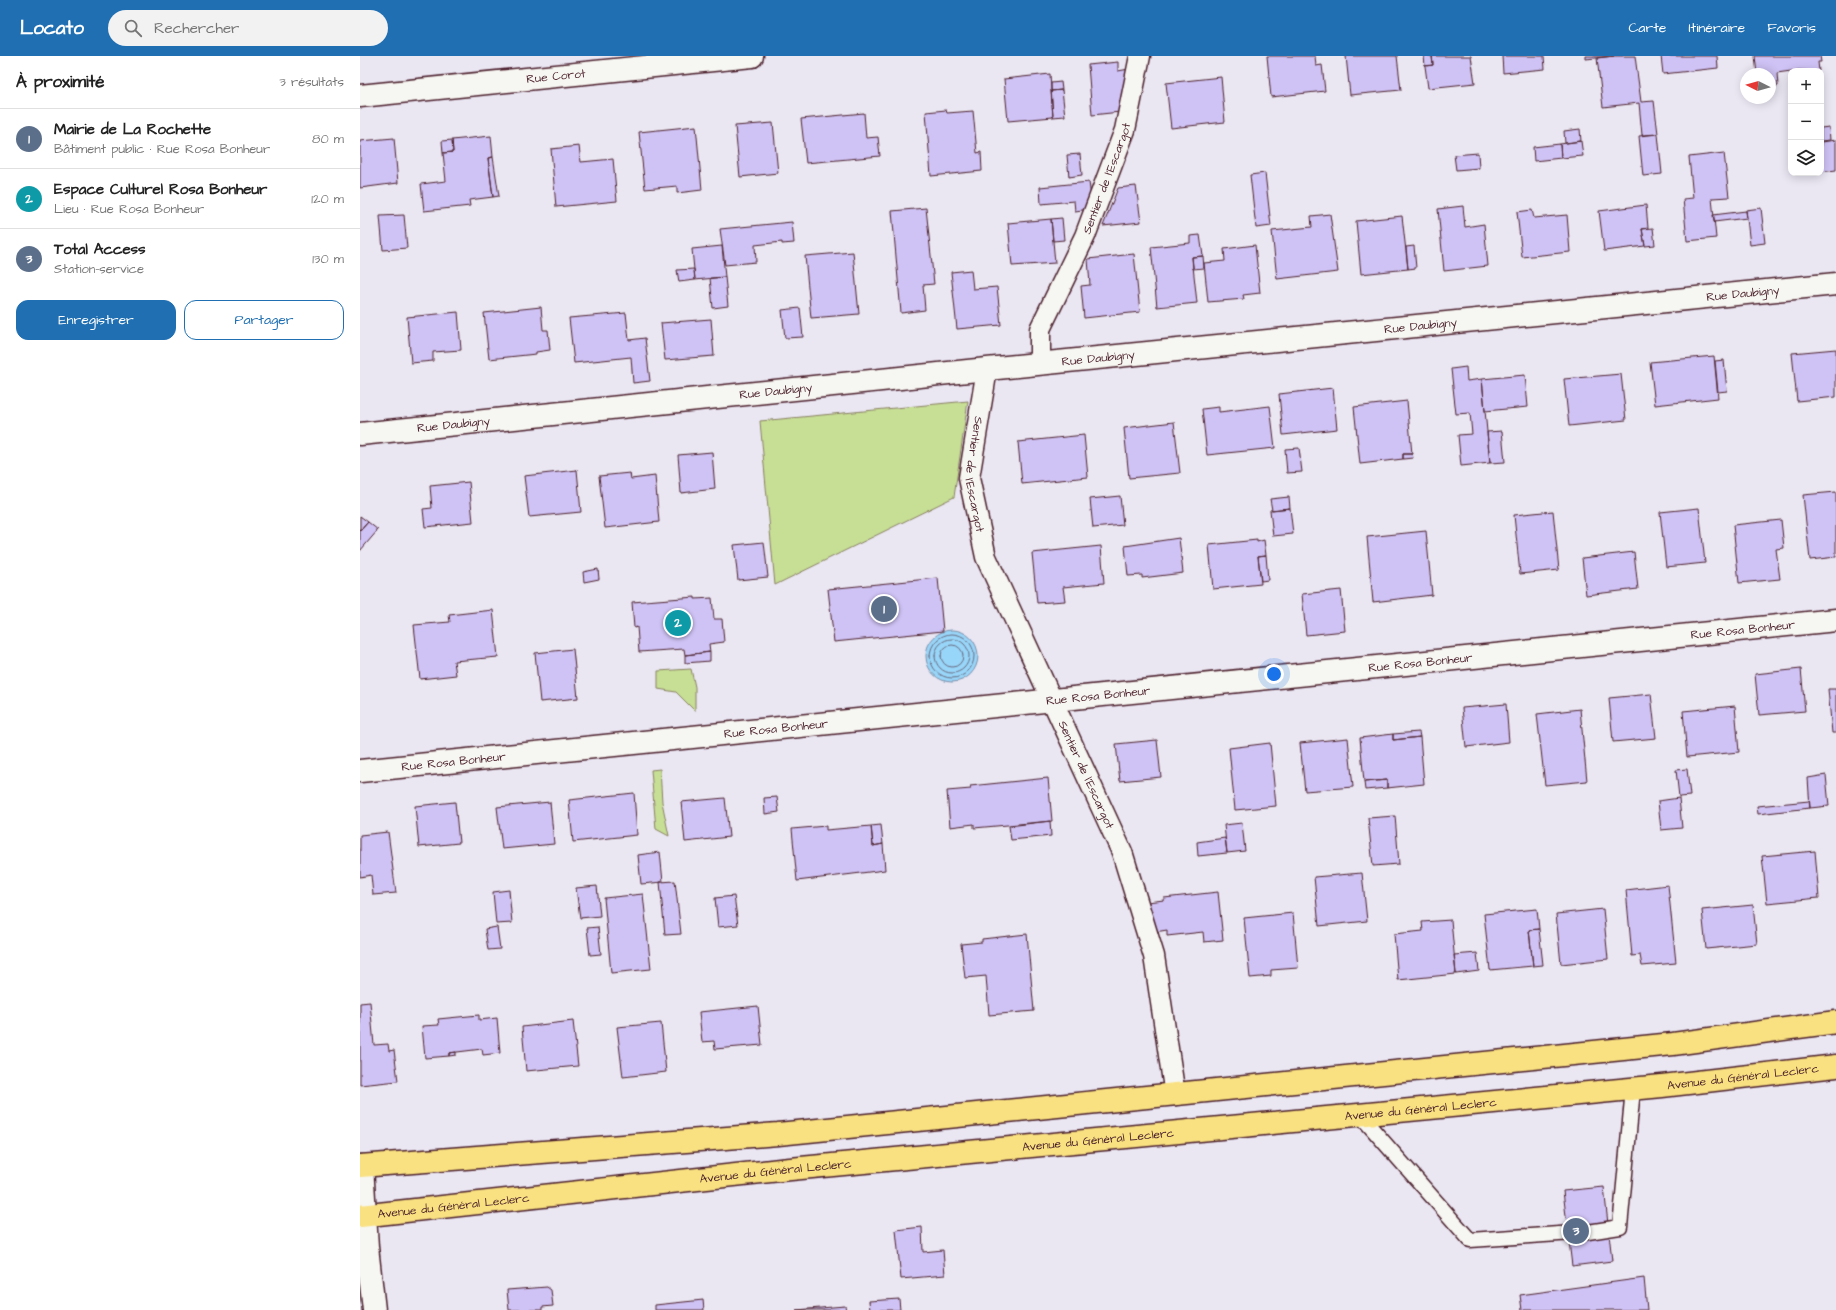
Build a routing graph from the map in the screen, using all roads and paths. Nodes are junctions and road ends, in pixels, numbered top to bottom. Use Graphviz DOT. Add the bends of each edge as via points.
graph roads {
  1 [pos="752,56"];
  2 [pos="1140,56"];
  3 [pos="360,96"];
  4 [pos="1836,284"];
  5 [pos="1040,364"];
  6 [pos="987,369"];
  7 [pos="360,434"];
  8 [pos="1836,620"];
  9 [pos="1052,700"];
  10 [pos="360,771"];
  11 [pos="1836,1022"];
  12 [pos="1836,1066"];
  13 [pos="1633,1089"];
  14 [pos="1175,1095"];
  15 [pos="1360,1115"];
  16 [pos="361,1166"];
  17 [pos="363,1215"];
  18 [pos="374,1310"];
  1 -- 3 [label="street, Rue Corot"];
  2 -- 5 [label="street, Sentier de l'Escargot" via="1122,138 1085,236 1040,329"];
  4 -- 5 [label="street, Rue Daubigny"];
  5 -- 6 [label="street, Rue Daubigny"];
  6 -- 7 [label="street, Rue Daubigny"];
  6 -- 9 [label="street, Sentier de l'Escargot" via="969,478 986,557"];
  8 -- 9 [label="street, Rue Rosa Bonheur"];
  9 -- 10 [label="street, Rue Rosa Bonheur"];
  9 -- 14 [label="street, Sentier de l'Escargot" via="1122,852 1154,956"];
  11 -- 14 [label="main road" via="1673,1044"];
  12 -- 13 [label="main road, Avenue du Général Leclerc"];
  13 -- 15 [label="main road, Avenue du Général Leclerc"];
  13 -- 15 [label="lane" via="1620,1228 1588,1232 1470,1240"];
  14 -- 16 [label="main road" via="778,1134"];
  15 -- 17 [label="main road, Avenue du Général Leclerc" via="780,1170"];
  16 -- 17 [label="street"];
  17 -- 18 [label="street"];
}
